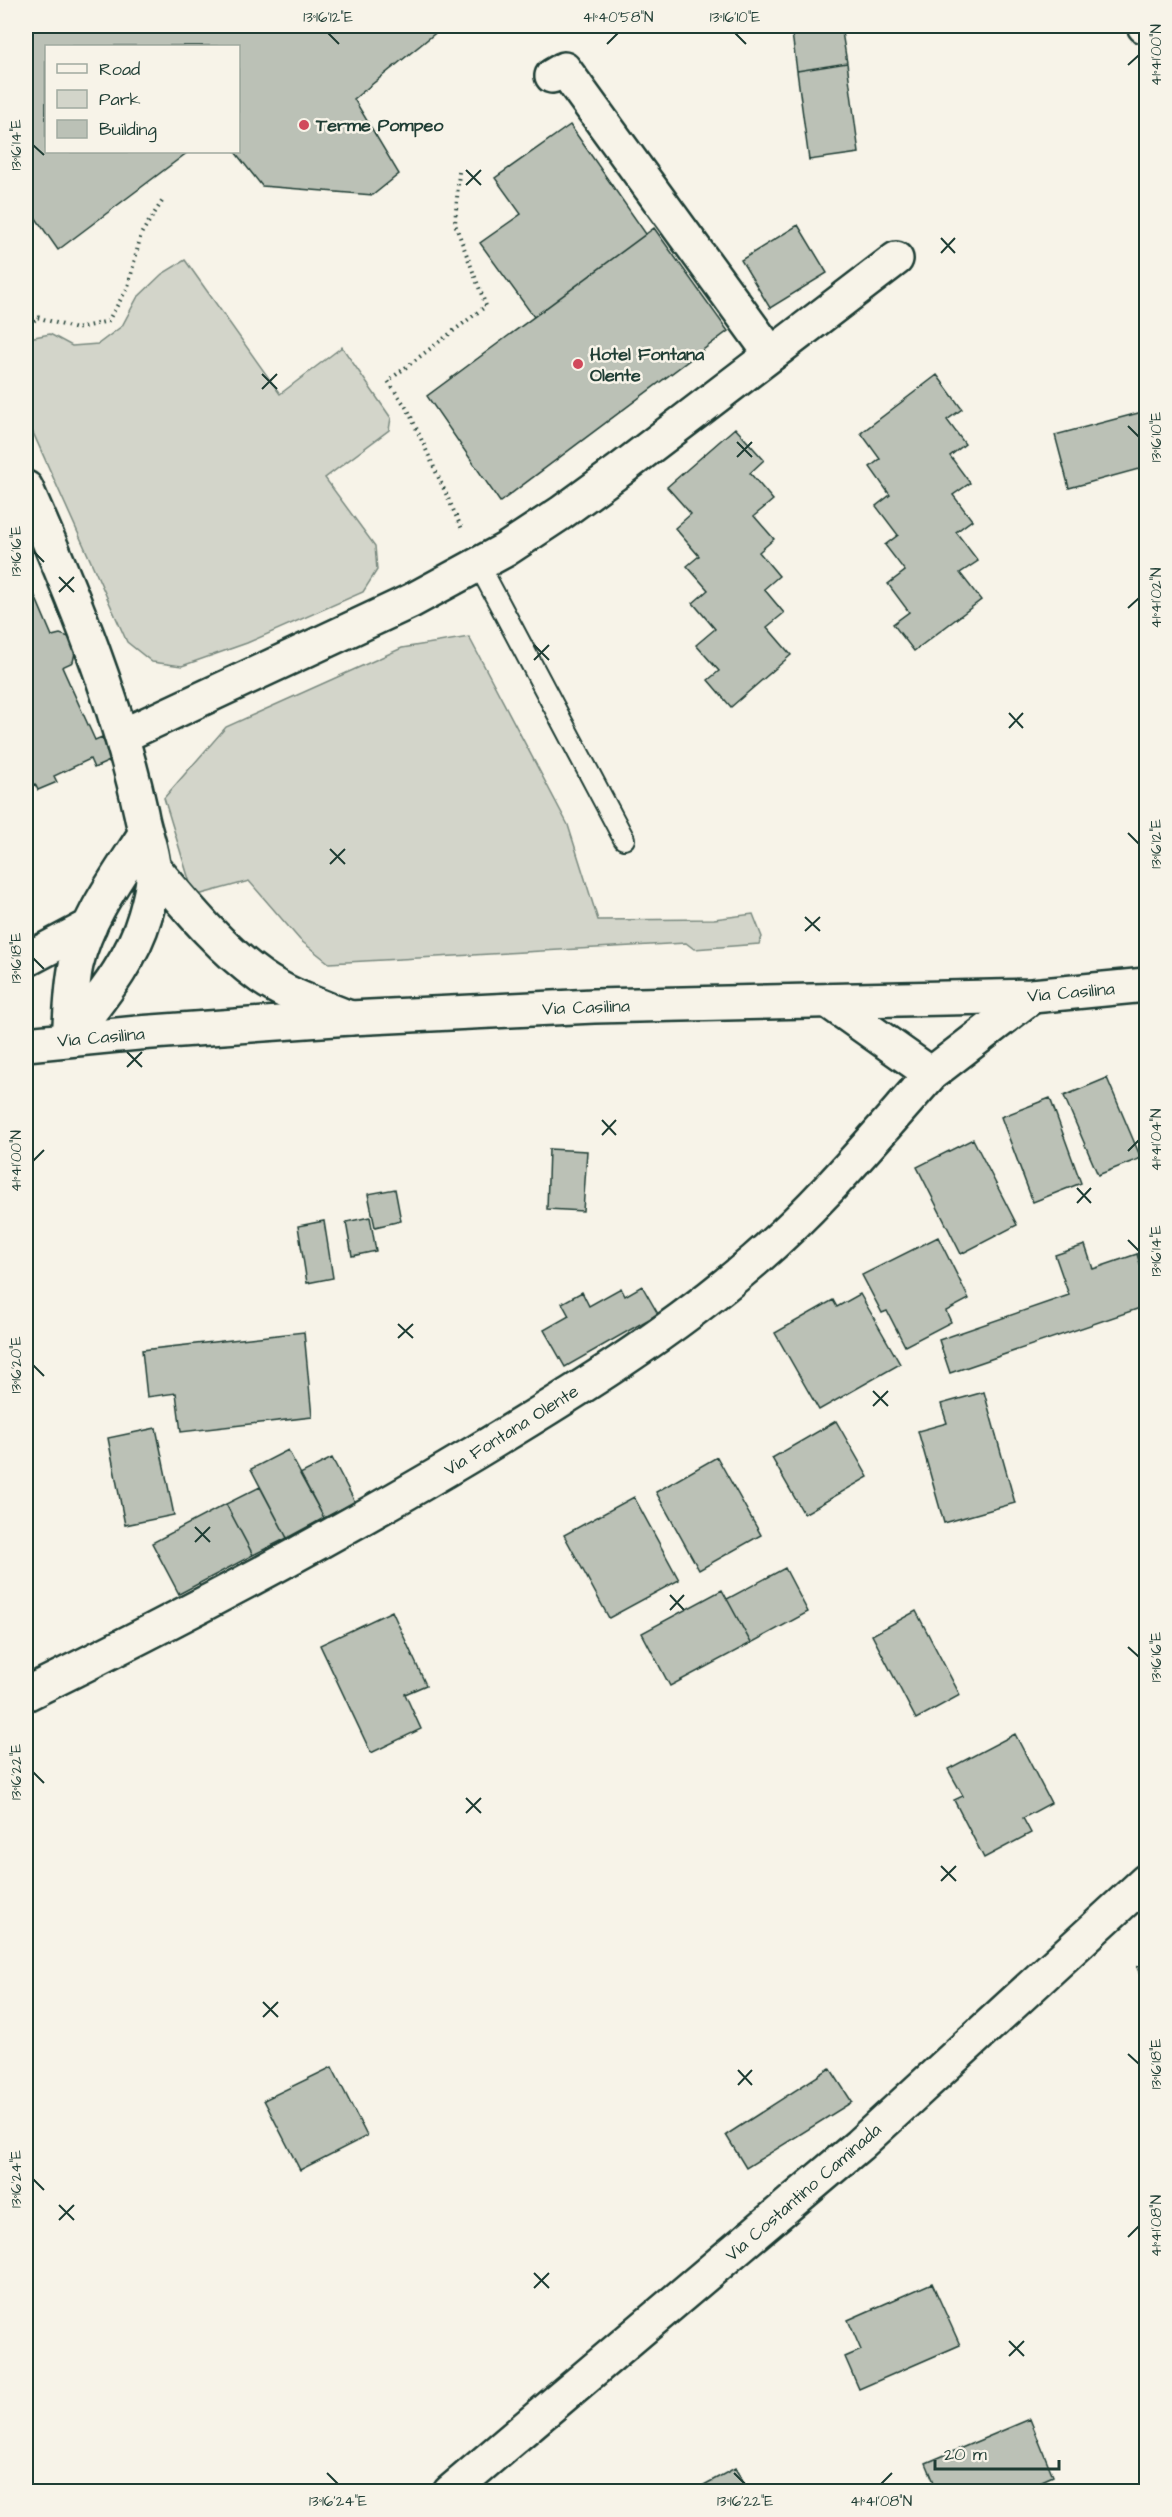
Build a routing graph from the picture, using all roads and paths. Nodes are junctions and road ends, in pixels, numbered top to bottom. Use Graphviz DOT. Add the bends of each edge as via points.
graph roads {
  1 [pos="552,76"];
  2 [pos="459,172"];
  3 [pos="163,200"];
  4 [pos="896,259"];
  5 [pos="26,330"];
  6 [pos="771,354"];
  7 [pos="26,488"];
  8 [pos="478,566"];
  9 [pos="122,736"];
  10 [pos="145,834"];
  11 [pos="624,839"];
  12 [pos="154,868"];
  13 [pos="90,926"];
  14 [pos="26,960"];
  15 [pos="1146,985"];
  16 [pos="1032,996"];
  17 [pos="828,1001"];
  18 [pos="350,1018"];
  19 [pos="69,1039"];
  20 [pos="26,1044"];
  21 [pos="931,1074"];
  22 [pos="26,1694"];
  23 [pos="1146,1881"];
  24 [pos="450,2492"];
  1 -- 6 [label="street" via="564,69"];
  2 -- 8 [label="path" via="455,224 486,306 388,381 408,410"];
  3 -- 5 [label="path" via="141,234 128,287 108,321 76,329 37,317"];
  4 -- 6 [label="street"];
  6 -- 8 [label="street" via="571,506"];
  7 -- 9 [label="street"];
  8 -- 9 [label="street"];
  8 -- 11 [label="lane"];
  9 -- 10 [label="street"];
  10 -- 12 [label="street"];
  10 -- 13 [label="street"];
  12 -- 18 [label="street" via="206,930 242,962 284,990"];
  12 -- 19 [label="street" via="138,937 107,989"];
  13 -- 14 [label="street"];
  13 -- 19 [label="street" via="73,981"];
  15 -- 16 [label="street, Via Casilina"];
  16 -- 17 [label="street, Via Casilina"];
  16 -- 21 [label="street, Via Fontana Olente"];
  17 -- 18 [label="street, Via Casilina" via="594,1006"];
  17 -- 21 [label="street"];
  18 -- 19 [label="street, Via Casilina"];
  19 -- 20 [label="street, Via Casilina"];
  21 -- 22 [label="street, Via Fontana Olente" via="786,1232 727,1284 648,1342 517,1428 320,1544"];
  23 -- 24 [label="street, Via Costantino Caminada" via="859,2145"];
}
